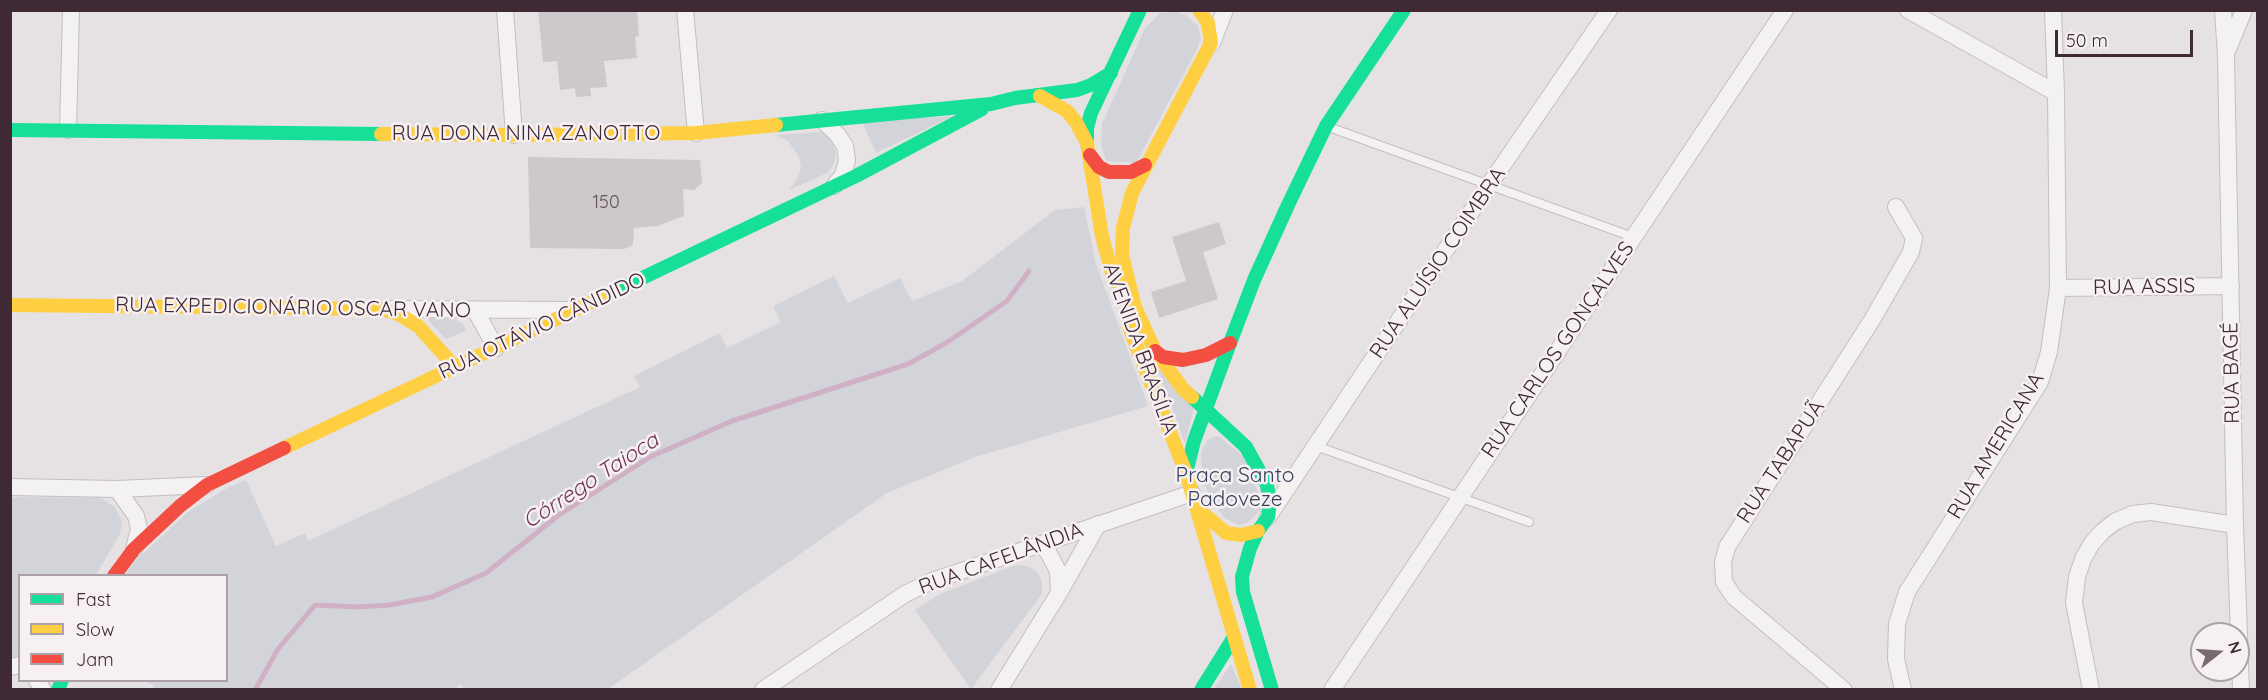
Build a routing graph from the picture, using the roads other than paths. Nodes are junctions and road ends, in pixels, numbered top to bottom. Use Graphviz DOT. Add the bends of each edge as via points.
graph roads {
  1 [pos="70,10"];
  2 [pos="505,10"];
  3 [pos="686,10"];
  4 [pos="1140,10"];
  5 [pos="1198,10"];
  6 [pos="1225,10"];
  7 [pos="1404,10"];
  8 [pos="1609,10"];
  9 [pos="1785,10"];
  10 [pos="1908,10"];
  11 [pos="2053,10"];
  12 [pos="2223,10"];
  13 [pos="2244,10"];
  14 [pos="1211,44"];
  15 [pos="2226,56"];
  16 [pos="1111,73"];
  17 [pos="2056,93"];
  18 [pos="1040,96"];
  19 [pos="991,104"];
  20 [pos="822,120"];
  21 [pos="1326,126"];
  22 [pos="10,130"];
  23 [pos="68,130"];
  24 [pos="696,133"];
  25 [pos="513,135"];
  26 [pos="1088,149"];
  27 [pos="1145,165"];
  28 [pos="1489,185"];
  29 [pos="834,186"];
  30 [pos="1896,207"];
  31 [pos="1633,237"];
  32 [pos="2231,286"];
  33 [pos="2058,288"];
  34 [pos="10,305"];
  35 [pos="383,309"];
  36 [pos="475,310"];
  37 [pos="575,310"];
  38 [pos="1230,343"];
  39 [pos="496,348"];
  40 [pos="1155,351"];
  41 [pos="455,367"];
  42 [pos="1206,410"];
  43 [pos="1316,446"];
  44 [pos="1186,474"];
  45 [pos="207,485"];
  46 [pos="10,487"];
  47 [pos="117,489"];
  48 [pos="1460,497"];
  49 [pos="1194,500"];
  50 [pos="1529,522"];
  51 [pos="1098,524"];
  52 [pos="1263,524"];
  53 [pos="2235,525"];
  54 [pos="1040,544"];
  55 [pos="134,549"];
  56 [pos="115,574"];
  57 [pos="1059,593"];
  58 [pos="1234,636"];
  59 [pos="763,690"];
  60 [pos="999,690"];
  61 [pos="1201,690"];
  62 [pos="1250,690"];
  63 [pos="1272,690"];
  64 [pos="1332,690"];
  65 [pos="1844,690"];
  66 [pos="1903,690"];
  67 [pos="2091,690"];
  68 [pos="2241,690"];
  1 -- 23 [label="street"];
  2 -- 25 [label="street"];
  3 -- 24 [label="street"];
  4 -- 16 [label="main road"];
  5 -- 14 [label="main road" via="1208,23"];
  6 -- 14 [label="street"];
  7 -- 21 [label="main road"];
  8 -- 28 [label="street, RUA ALUÍSIO COIMBRA"];
  9 -- 31 [label="street, RUA CARLOS GONÇALVES"];
  10 -- 17 [label="street"];
  11 -- 17 [label="street, RUA AMERICANA"];
  12 -- 15 [label="street, RUA BAGÉ"];
  13 -- 15 [label="street, RUA BAGÉ"];
  14 -- 27 [label="main road, AVENIDA BRASÍLIA"];
  15 -- 32 [label="street, RUA BAGÉ"];
  16 -- 18 [label="main road, RUA DONA NINA ZANOTTO" via="1077,90"];
  16 -- 26 [label="main road" via="1089,118"];
  17 -- 33 [label="street, RUA AMERICANA"];
  18 -- 19 [label="main road, RUA DONA NINA ZANOTTO"];
  18 -- 26 [label="main road" via="1067,111"];
  19 -- 20 [label="main road, RUA DONA NINA ZANOTTO"];
  19 -- 29 [label="main road, RUA OTÁVIO CÂNDIDO"];
  20 -- 24 [label="main road, RUA DONA NINA ZANOTTO"];
  20 -- 29 [label="street" via="845,146 843,175"];
  21 -- 28 [label="lane"];
  21 -- 38 [label="main road" via="1254,280"];
  22 -- 23 [label="main road, RUA DONA NINA ZANOTTO"];
  23 -- 25 [label="main road, RUA DONA NINA ZANOTTO"];
  24 -- 25 [label="main road, RUA DONA NINA ZANOTTO"];
  26 -- 27 [label="main road" via="1099,167 1108,172 1131,172"];
  26 -- 44 [label="main road, AVENIDA BRASÍLIA" via="1111,272"];
  27 -- 40 [label="main road, AVENIDA BRASÍLIA" via="1125,216 1122,247 1135,307"];
  28 -- 31 [label="lane"];
  28 -- 43 [label="street, RUA ALUÍSIO COIMBRA"];
  29 -- 37 [label="main road, RUA OTÁVIO CÂNDIDO"];
  30 -- 65 [label="street, RUA TABAPUÃ" via="1914,238 1911,252 1727,547 1723,561 1724,582 1734,597"];
  31 -- 48 [label="street, RUA CARLOS GONÇALVES"];
  32 -- 33 [label="street, RUA ASSIS"];
  32 -- 53 [label="street, RUA BAGÉ"];
  33 -- 66 [label="street, RUA AMERICANA" via="2049,352 2040,382 1907,592 1897,624 1896,659"];
  34 -- 35 [label="main road, RUA EXPEDICIONÁRIO OSCAR VANO"];
  35 -- 36 [label="street, RUA EXPEDICIONÁRIO OSCAR VANO"];
  35 -- 41 [label="main road" via="418,326"];
  36 -- 37 [label="street, RUA EXPEDICIONÁRIO OSCAR VANO"];
  36 -- 39 [label="street"];
  37 -- 39 [label="main road, RUA OTÁVIO CÂNDIDO"];
  38 -- 40 [label="main road" via="1190,359 1170,359"];
  38 -- 42 [label="main road"];
  39 -- 41 [label="main road, RUA OTÁVIO CÂNDIDO"];
  40 -- 42 [label="main road, AVENIDA BRASÍLIA" via="1177,383"];
  41 -- 45 [label="main road, RUA OTÁVIO CÂNDIDO"];
  42 -- 44 [label="main road"];
  42 -- 52 [label="main road, AVENIDA BRASÍLIA" via="1246,447 1263,474 1270,502"];
  43 -- 48 [label="lane"];
  43 -- 52 [label="street, RUA ALUÍSIO COIMBRA"];
  44 -- 49 [label="main road, AVENIDA BRASÍLIA"];
  45 -- 47 [label="street"];
  45 -- 55 [label="main road, RUA OTÁVIO CÂNDIDO"];
  46 -- 47 [label="street"];
  47 -- 55 [label="street" via="136,516 139,529"];
  48 -- 50 [label="lane"];
  48 -- 64 [label="street, RUA CARLOS GONÇALVES"];
  49 -- 51 [label="street, RUA CAFELÂNDIA"];
  49 -- 52 [label="main road" via="1226,533 1241,535"];
  49 -- 58 [label="main road, AVENIDA BRASÍLIA"];
  51 -- 54 [label="street, RUA CAFELÂNDIA"];
  51 -- 57 [label="street"];
  52 -- 63 [label="main road, AVENIDA BRASÍLIA" via="1246,558 1242,586"];
  53 -- 67 [label="street" via="2151,512 2133,514 2116,521 2092,543 2077,577 2074,603"];
  53 -- 68 [label="street, RUA BAGÉ"];
  54 -- 57 [label="street" via="1058,571"];
  54 -- 59 [label="street, RUA CAFELÂNDIA" via="905,594"];
  55 -- 56 [label="main road, RUA OTÁVIO CÂNDIDO"];
  57 -- 60 [label="street"];
  58 -- 61 [label="main road"];
  58 -- 62 [label="main road, AVENIDA BRASÍLIA"];
}
